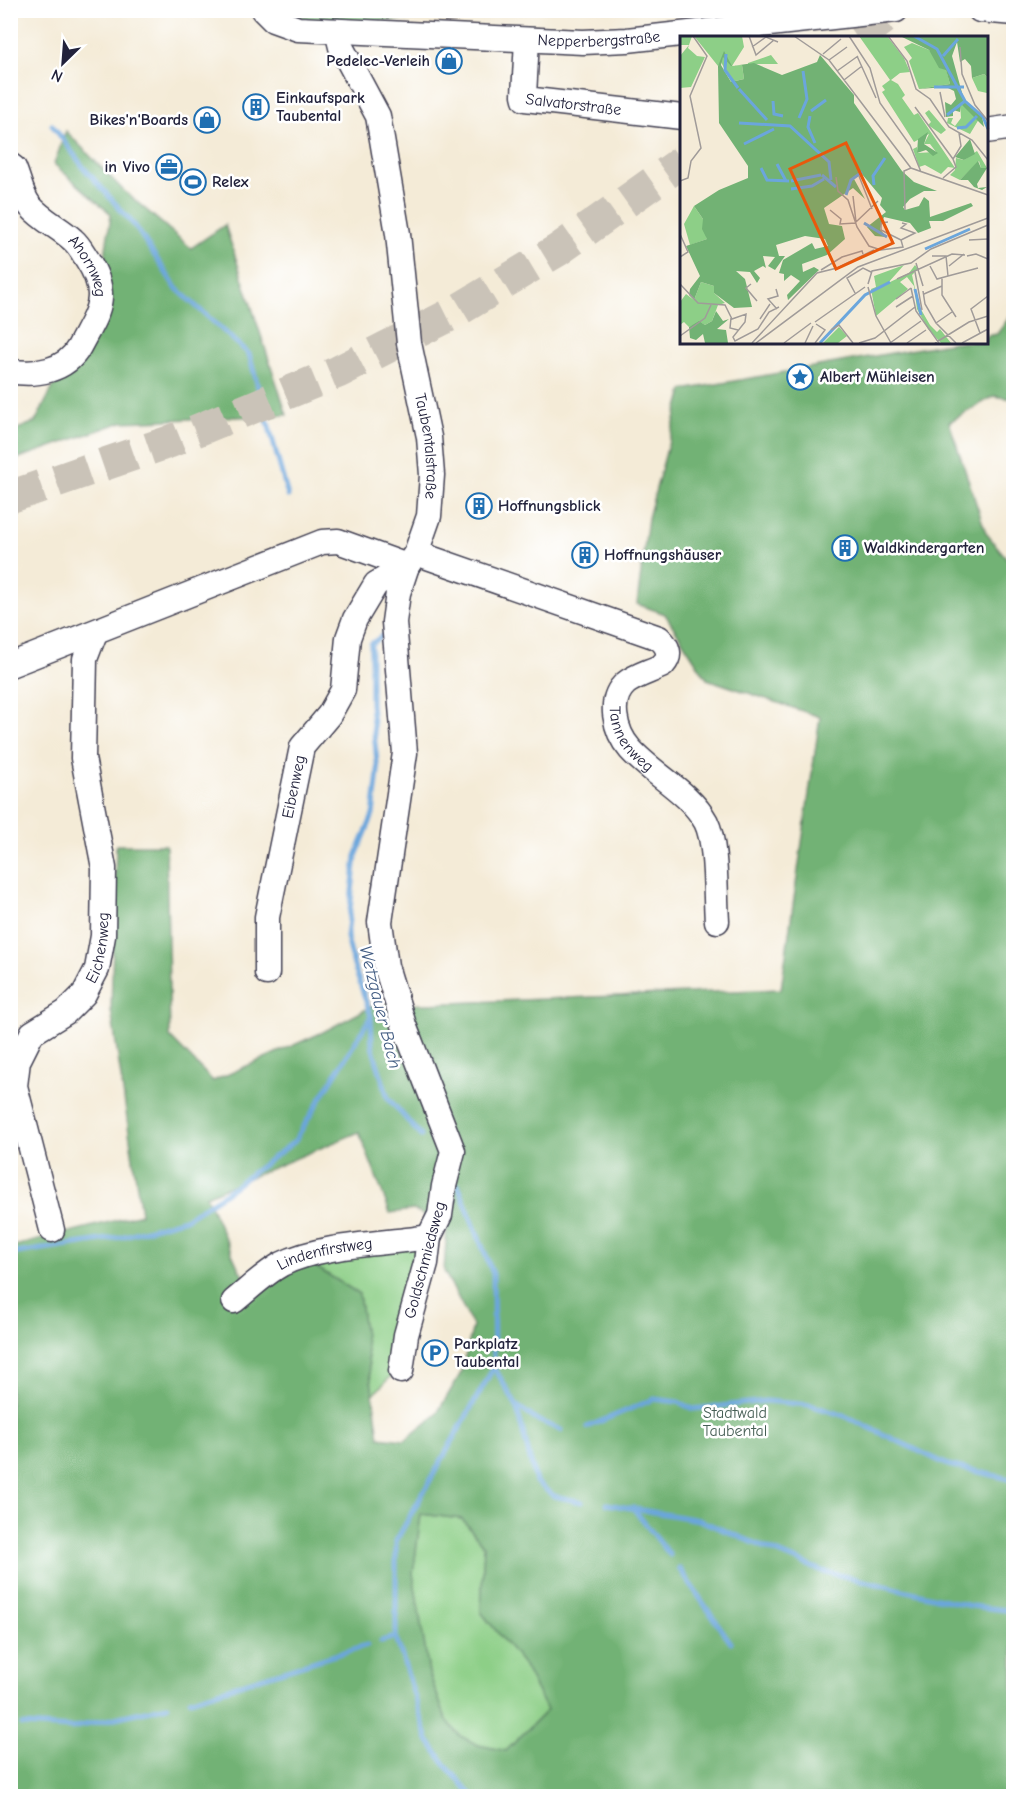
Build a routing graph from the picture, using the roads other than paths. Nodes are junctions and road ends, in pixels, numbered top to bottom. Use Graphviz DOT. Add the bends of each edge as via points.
graph roads {
  1 [pos="263,10"];
  2 [pos="896,10"];
  3 [pos="980,10"];
  4 [pos="1014,13"];
  5 [pos="337,31"];
  6 [pos="527,40"];
  7 [pos="680,117"];
  8 [pos="1014,127"];
  9 [pos="988,131"];
  10 [pos="10,165"];
  11 [pos="10,371"];
  12 [pos="412,560"];
  13 [pos="94,633"];
  14 [pos="10,665"];
  15 [pos="717,921"];
  16 [pos="267,973"];
  17 [pos="453,1151"];
  18 [pos="52,1230"];
  19 [pos="429,1238"];
  20 [pos="234,1301"];
  21 [pos="401,1371"];
  1 -- 5 [label="street" via="273,20 298,28"];
  2 -- 6 [label="street, Nepperbergstraße" via="627,40"];
  3 -- 4 [label="street"];
  5 -- 6 [label="street, Nepperbergstraße"];
  5 -- 12 [label="street, Taubentalstraße" via="340,47 378,116 398,234 409,343 429,437 429,516"];
  6 -- 7 [label="street, Salvatorstraße" via="525,99"];
  8 -- 9 [label="street"];
  10 -- 11 [label="street, Ahornweg" via="29,206 75,242 97,275 100,294 97,312 77,350 61,364 42,373"];
  12 -- 13 [label="street" via="338,541 322,542"];
  12 -- 15 [label="street, Tannenweg" via="665,643 669,650 667,661 627,683 616,696 614,710 629,748 695,806 706,823 712,841"];
  12 -- 16 [label="street, Eibenweg" via="376,584 355,619 348,638 344,690 302,747 267,917"];
  12 -- 17 [label="street, Taubentalstraße" via="398,593 394,622 405,753 382,904 382,944 404,1025"];
  13 -- 14 [label="street"];
  13 -- 18 [label="street, Eichenweg" via="84,659 83,758 104,868 103,936 97,969 84,994 66,1012 32,1033 18,1061 15,1086"];
  17 -- 19 [label="street, Goldschmiedsweg" via="440,1215"];
  19 -- 20 [label="street, Lindenfirstweg" via="303,1256 281,1265"];
  19 -- 21 [label="street, Goldschmiedsweg" via="426,1263 405,1335"];
}
